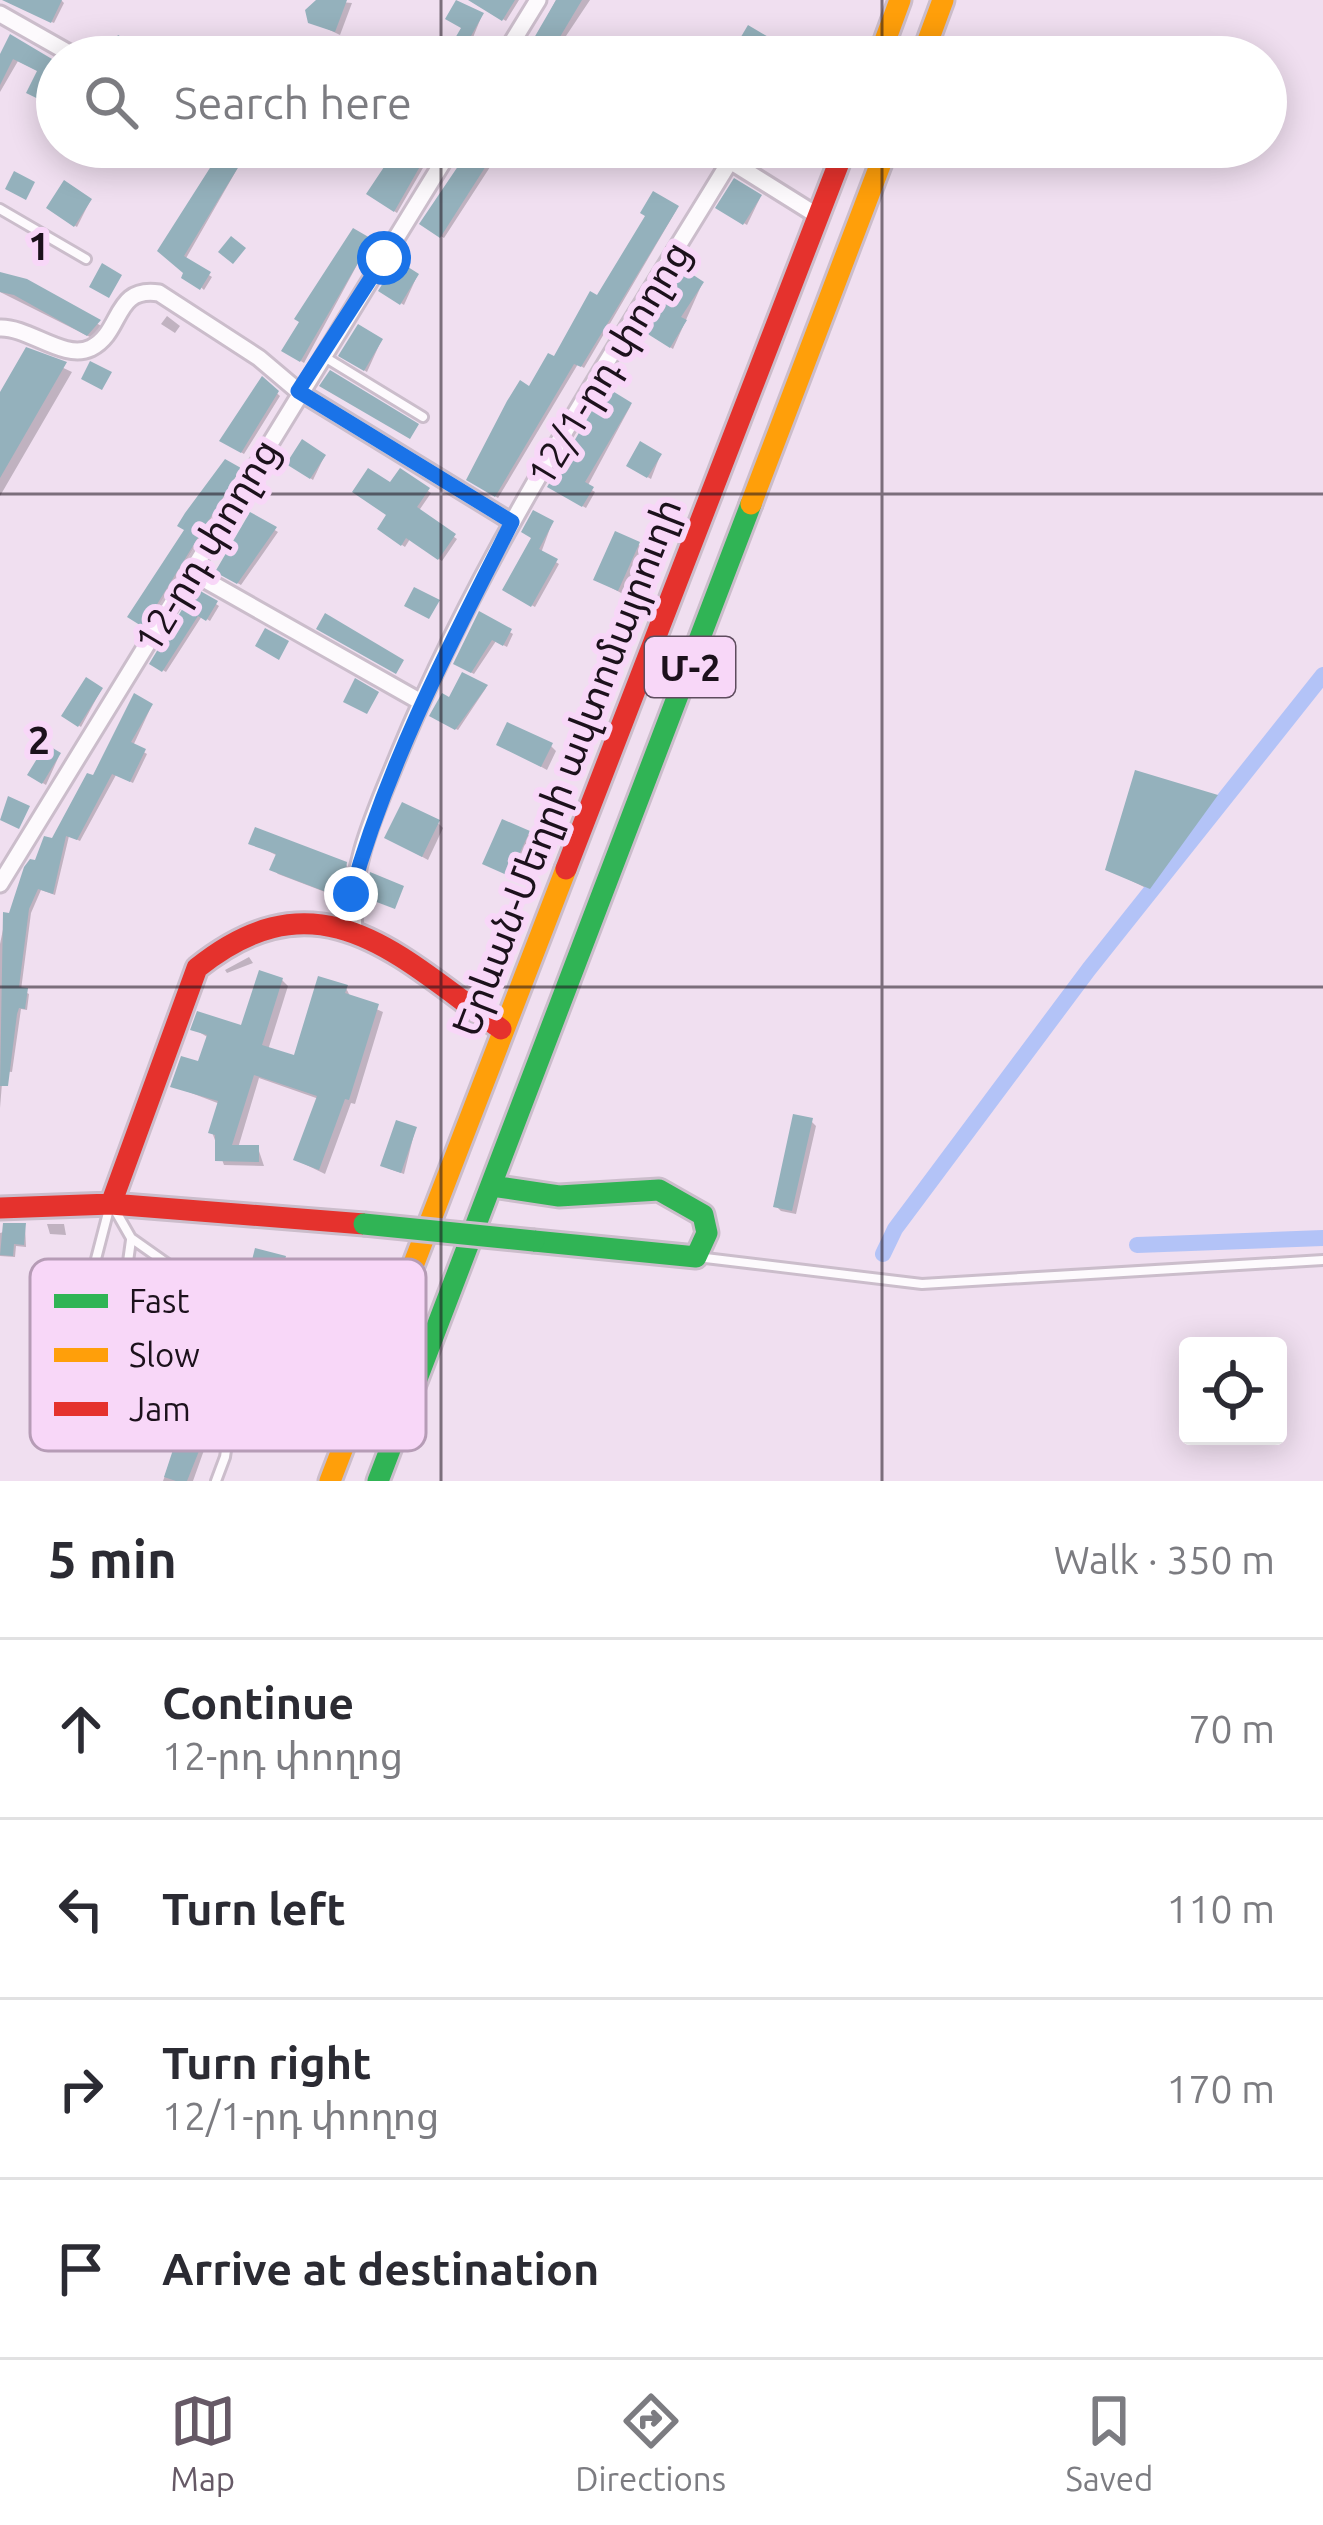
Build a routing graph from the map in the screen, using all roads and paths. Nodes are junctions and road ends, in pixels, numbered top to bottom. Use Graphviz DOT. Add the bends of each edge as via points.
graph roads {
  1 [pos="538,0"];
  2 [pos="900,0"];
  3 [pos="944,0"];
  4 [pos="0,14"];
  5 [pos="39,36"];
  6 [pos="516,36"];
  7 [pos="886,36"];
  8 [pos="930,36"];
  9 [pos="439,168"];
  10 [pos="726,168"];
  11 [pos="741,168"];
  12 [pos="836,168"];
  13 [pos="879,168"];
  14 [pos="0,209"];
  15 [pos="818,216"];
  16 [pos="86,259"];
  17 [pos="0,328"];
  18 [pos="321,356"];
  19 [pos="298,391"];
  20 [pos="423,417"];
  21 [pos="512,522"];
  22 [pos="193,573"];
  23 [pos="421,702"];
  24 [pos="0,884"];
  25 [pos="354,929"];
  26 [pos="501,1029"];
  27 [pos="492,1186"];
  28 [pos="111,1204"];
  29 [pos="0,1208"];
  30 [pos="131,1238"];
  31 [pos="696,1257"];
  32 [pos="96,1259"];
  33 [pos="128,1259"];
  34 [pos="161,1259"];
  35 [pos="416,1259"];
  36 [pos="1323,1260"];
  37 [pos="426,1357"];
  38 [pos="222,1451"];
  39 [pos="342,1451"];
  40 [pos="390,1451"];
  41 [pos="216,1481"];
  42 [pos="330,1481"];
  43 [pos="378,1481"];
  1 -- 6 [label="street"];
  2 -- 7 [label="main road"];
  3 -- 8 [label="main road"];
  4 -- 5 [label="street"];
  9 -- 18 [label="street, 12-րդ փողոց"];
  10 -- 21 [label="street, 12/1-րդ փողոց"];
  11 -- 15 [label="street, 12/1-րդ փողոց"];
  12 -- 15 [label="main road, Երևան-Մեղրի ավտոմայրուղի / Մ-2"];
  13 -- 27 [label="main road, Երևան-Մեղրի ավտոմայրուղի / Մ-2"];
  14 -- 16 [label="lane"];
  15 -- 26 [label="main road, Երևան-Մեղրի ավտոմայրուղի / Մ-2"];
  17 -- 19 [label="street" via="21,327 72,352 88,350 103,340 126,298 159,293"];
  18 -- 19 [label="street, 12-րդ փողոց"];
  18 -- 20 [label="lane"];
  19 -- 21 [label="street"];
  19 -- 22 [label="street, 12-րդ փողոց"];
  21 -- 23 [label="street, 12/1-րդ փողոց"];
  22 -- 23 [label="street"];
  22 -- 24 [label="street, 12-րդ փողոց"];
  23 -- 25 [label="street, 12/1-րդ փողոց" via="371,821 351,894"];
  25 -- 26 [label="main road"];
  25 -- 28 [label="main road" via="259,932 218,947 197,968"];
  26 -- 35 [label="main road, Երևան-Մեղրի ավտոմայրուղի / Մ-2"];
  27 -- 31 [label="main road" via="559,1196 659,1190 703,1215"];
  27 -- 37 [label="main road, Երևան-Մեղրի ավտոմայրուղի / Մ-2"];
  28 -- 29 [label="main road"];
  28 -- 30 [label="lane"];
  28 -- 31 [label="main road, bridge"];
  28 -- 32 [label="lane"];
  30 -- 33 [label="lane"];
  30 -- 34 [label="lane"];
  31 -- 36 [label="lane" via="922,1284"];
  38 -- 41 [label="lane"];
  39 -- 42 [label="main road, Երևան-Մեղրի ավտոմայրուղի / Մ-2"];
  40 -- 43 [label="main road, Երևան-Մեղրի ավտոմայրուղի / Մ-2"];
}
